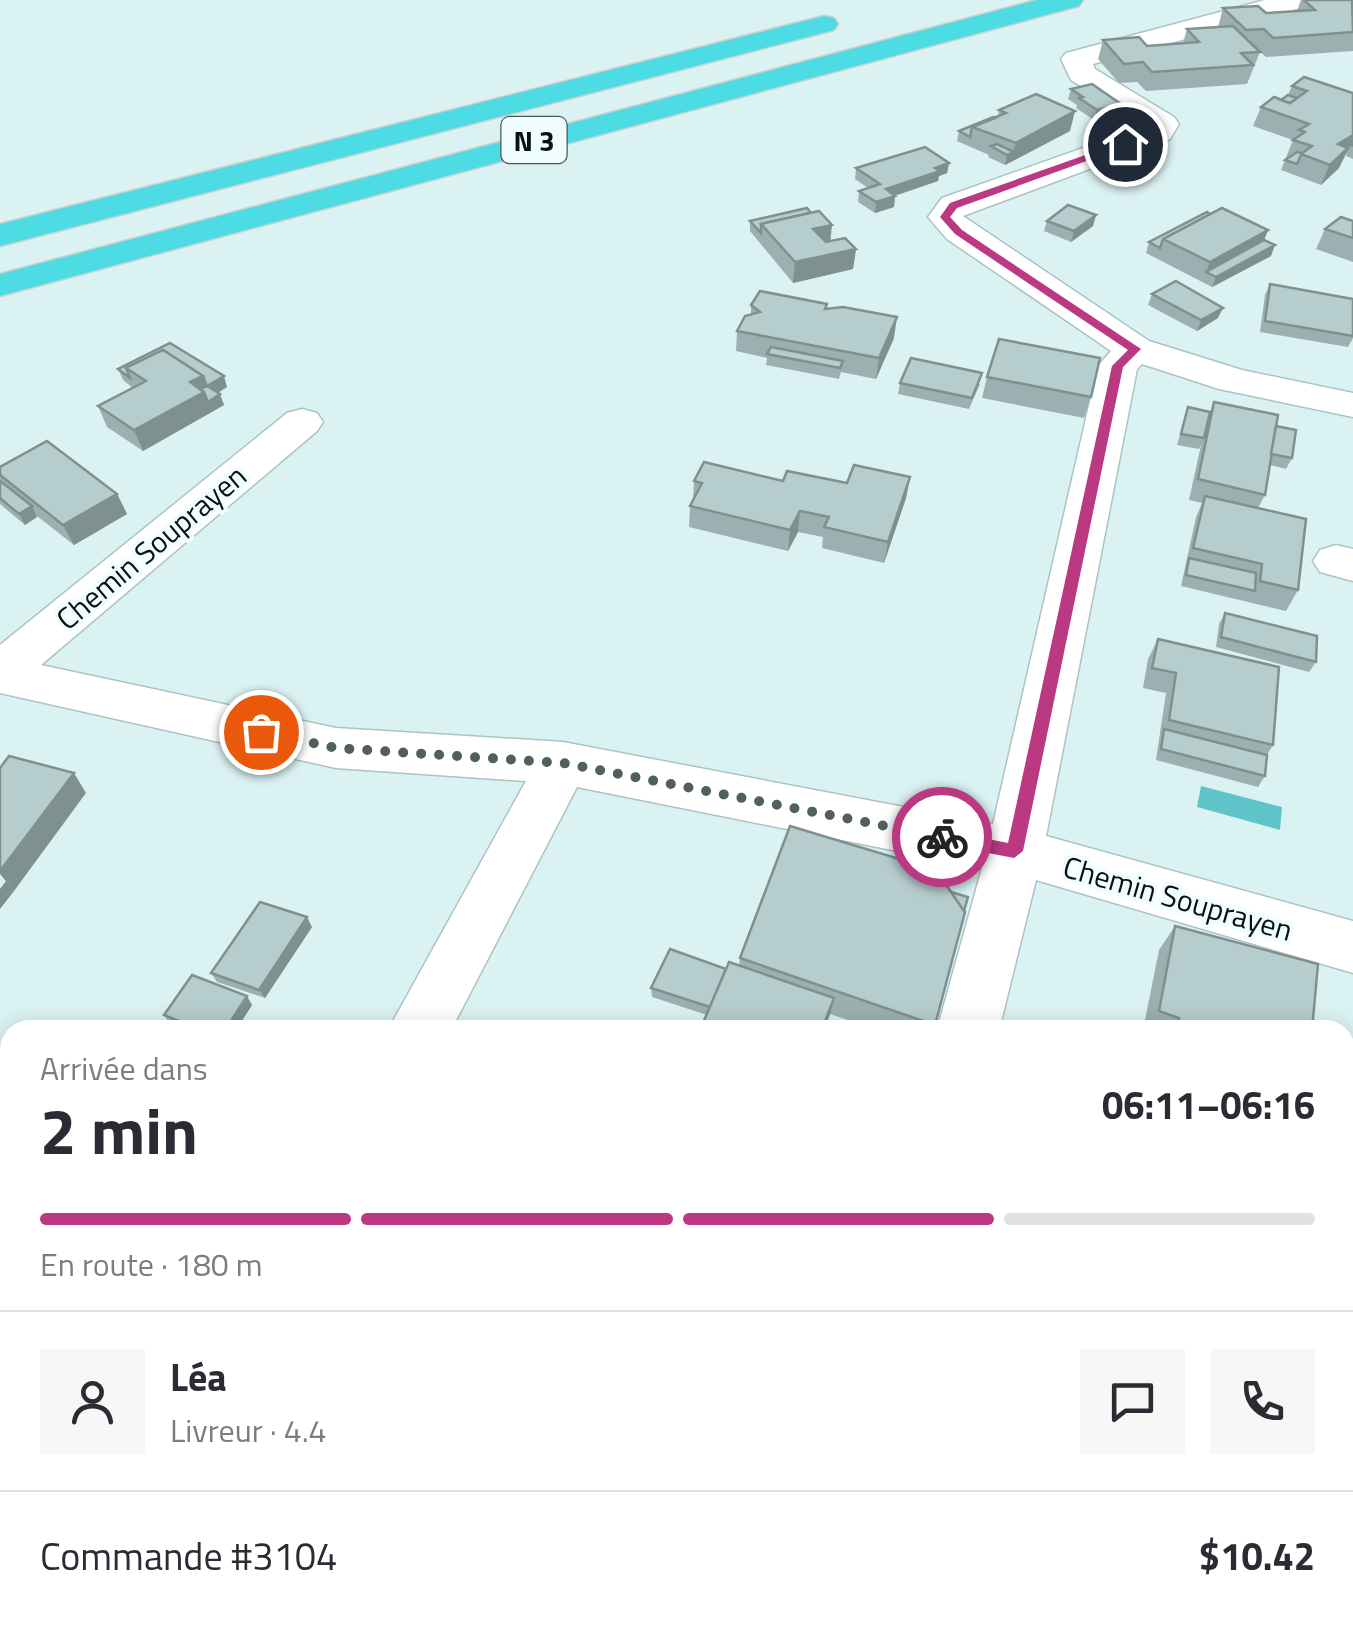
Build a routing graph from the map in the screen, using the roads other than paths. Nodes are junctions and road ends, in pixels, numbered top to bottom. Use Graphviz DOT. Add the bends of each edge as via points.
graph roads {
  1 [pos="1068,0"];
  2 [pos="1298,0"];
  3 [pos="845,19"];
  4 [pos="0,236"];
  5 [pos="0,285"];
  6 [pos="1135,349"];
  7 [pos="1353,404"];
  8 [pos="302,422"];
  9 [pos="0,673"];
  10 [pos="563,763"];
  11 [pos="1014,851"];
  12 [pos="1353,947"];
  13 [pos="423,1020"];
  14 [pos="971,1020"];
  1 -- 5 [label="highway, N 3"];
  2 -- 6 [label="street" via="1076,59 1082,74 1164,124 1159,132 954,206 945,217"];
  3 -- 4 [label="highway, N 3"];
  6 -- 7 [label="street" via="1232,380"];
  6 -- 11 [label="street" via="1118,366"];
  8 -- 9 [label="street, Chemin Souprayen"];
  9 -- 10 [label="street, Chemin Souprayen" via="336,748"];
  10 -- 11 [label="street, Chemin Souprayen"];
  10 -- 13 [label="street"];
  11 -- 12 [label="street, Chemin Souprayen"];
  11 -- 14 [label="street"];
}
